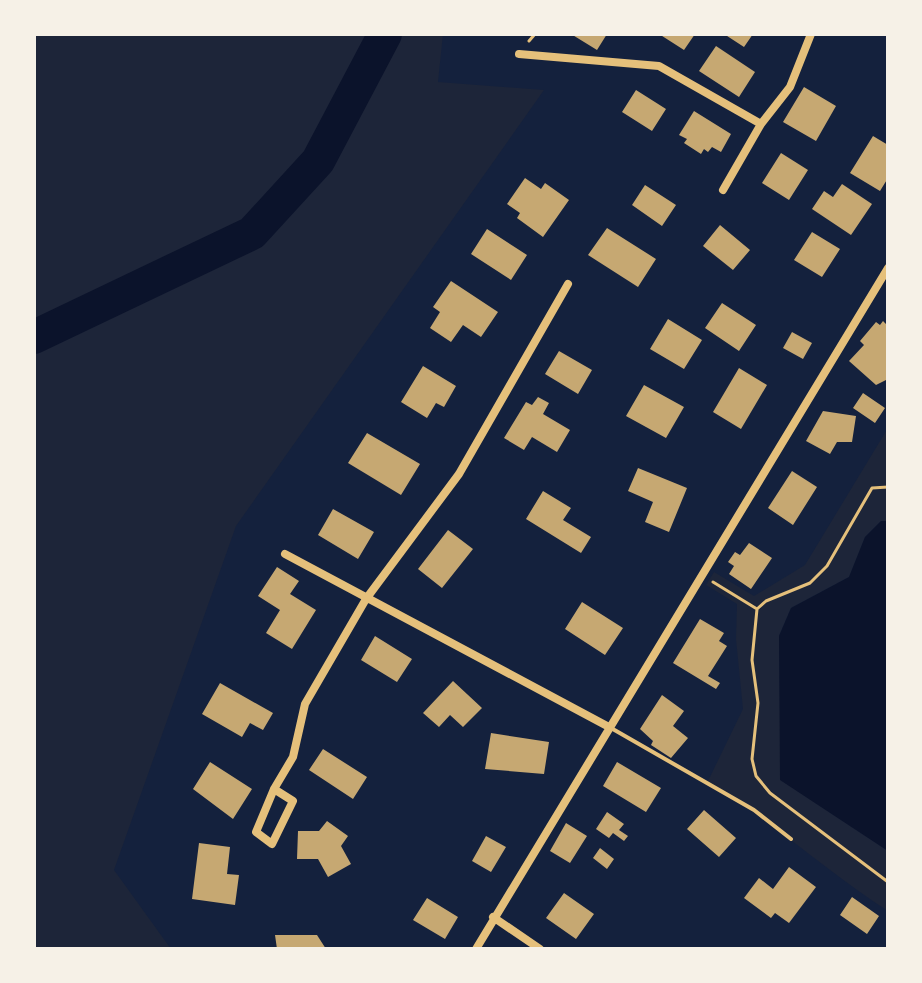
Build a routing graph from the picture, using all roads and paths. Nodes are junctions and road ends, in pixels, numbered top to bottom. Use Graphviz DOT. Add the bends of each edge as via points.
graph roads {
  1 [pos="811,34"];
  2 [pos="519,54"];
  3 [pos="761,124"];
  4 [pos="723,190"];
  5 [pos="888,268"];
  6 [pos="568,284"];
  7 [pos="888,486"];
  8 [pos="285,554"];
  9 [pos="702,576"];
  10 [pos="366,599"];
  11 [pos="757,609"];
  12 [pos="609,727"];
  13 [pos="274,789"];
  14 [pos="791,839"];
  15 [pos="888,882"];
  16 [pos="493,917"];
  17 [pos="476,949"];
  18 [pos="540,949"];
  1 -- 3 [label="street" via="790,87"];
  2 -- 3 [label="street" via="659,66"];
  3 -- 4 [label="street"];
  5 -- 9 [label="street"];
  6 -- 10 [label="street" via="459,474"];
  7 -- 11 [label="path" via="872,488 841,545 810,583"];
  8 -- 10 [label="street"];
  9 -- 11 [label="path"];
  9 -- 12 [label="street"];
  10 -- 12 [label="street"];
  10 -- 13 [label="street" via="305,704 293,757"];
  11 -- 15 [label="path" via="752,660 758,703 752,759 756,776 770,793"];
  12 -- 14 [label="lane" via="754,810"];
  12 -- 16 [label="street"];
  13 -- 13 [label="street" via="256,832 272,844 293,801"];
  16 -- 17 [label="street"];
  16 -- 18 [label="street"];
}
